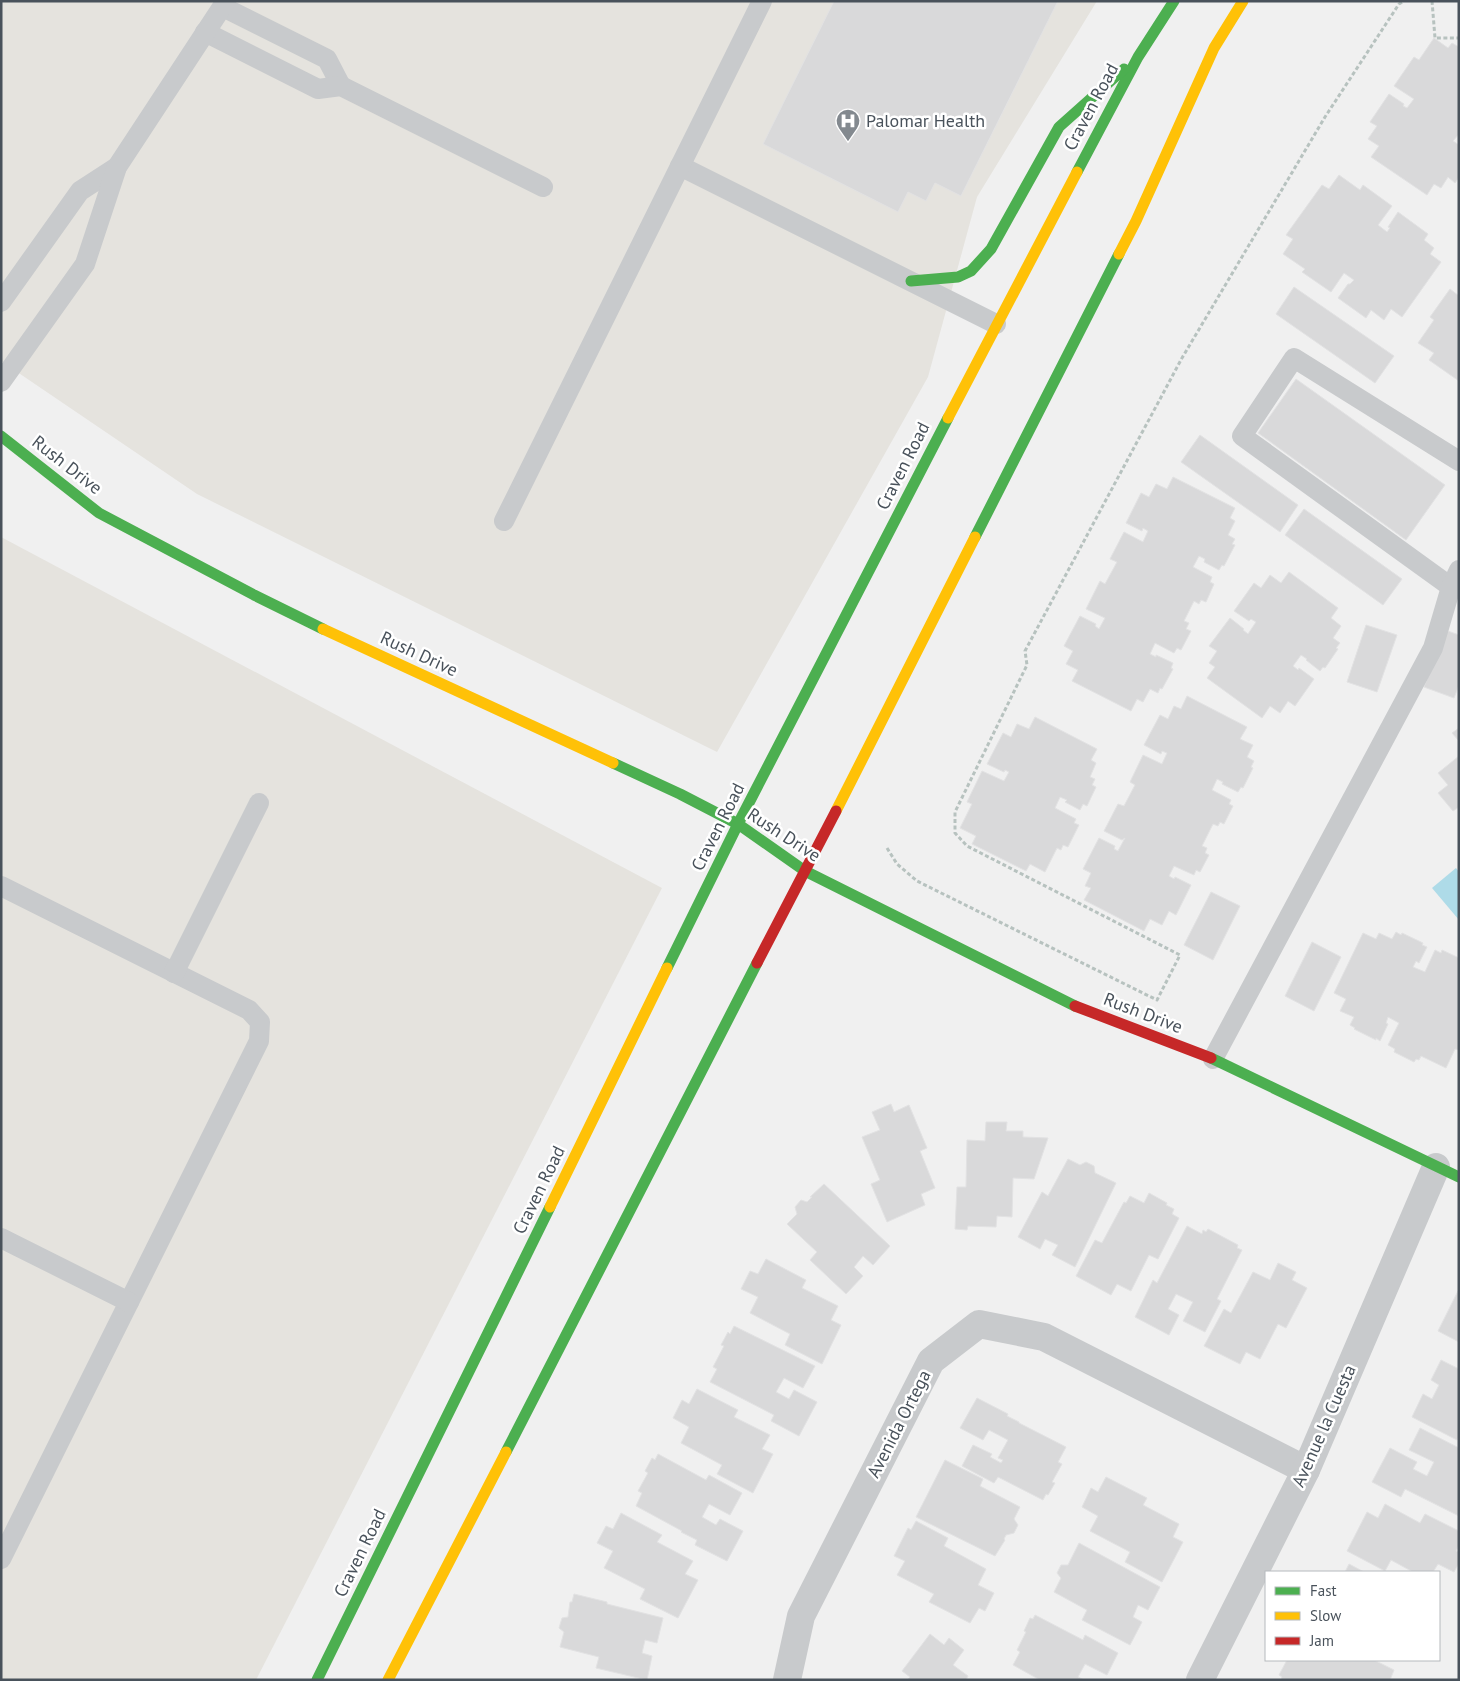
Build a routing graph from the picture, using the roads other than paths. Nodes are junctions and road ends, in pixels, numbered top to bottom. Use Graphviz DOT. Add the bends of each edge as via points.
graph roads {
  1 [pos="762,1"];
  2 [pos="1174,1"];
  3 [pos="1243,1"];
  4 [pos="225,4"];
  5 [pos="205,32"];
  6 [pos="1138,57"];
  7 [pos="341,86"];
  8 [pos="680,166"];
  9 [pos="117,167"];
  10 [pos="543,187"];
  11 [pos="911,281"];
  12 [pos="1,302"];
  13 [pos="996,324"];
  14 [pos="1,382"];
  15 [pos="1,436"];
  16 [pos="1459,461"];
  17 [pos="504,521"];
  18 [pos="1455,578"];
  19 [pos="259,804"];
  20 [pos="738,824"];
  21 [pos="805,871"];
  22 [pos="1,886"];
  23 [pos="174,973"];
  24 [pos="1213,1059"];
  25 [pos="1447,1172"];
  26 [pos="1,1238"];
  27 [pos="129,1302"];
  28 [pos="1306,1470"];
  29 [pos="1,1559"];
  30 [pos="317,1680"];
  31 [pos="388,1680"];
  32 [pos="787,1680"];
  33 [pos="1200,1680"];
  1 -- 8 [label="lane"];
  2 -- 6 [label="main road, Craven Road"];
  3 -- 21 [label="main road" via="1214,48 1136,221"];
  4 -- 5 [label="lane"];
  4 -- 7 [label="lane" via="327,59"];
  5 -- 7 [label="lane" via="318,89"];
  5 -- 9 [label="lane"];
  6 -- 11 [label="main road" via="1059,127 991,249 971,272 958,277"];
  6 -- 13 [label="main road, Craven Road"];
  7 -- 10 [label="lane"];
  8 -- 11 [label="lane"];
  8 -- 17 [label="lane"];
  9 -- 12 [label="lane" via="80,191"];
  9 -- 14 [label="lane" via="85,264"];
  11 -- 13 [label="lane"];
  13 -- 20 [label="main road, Craven Road"];
  15 -- 20 [label="main road, Rush Drive" via="99,513 254,595"];
  16 -- 18 [label="lane" via="1294,358 1242,436"];
  18 -- 24 [label="lane" via="1433,648"];
  19 -- 23 [label="lane"];
  20 -- 21 [label="main road, Rush Drive"];
  20 -- 30 [label="main road, Craven Road"];
  21 -- 24 [label="main road, Rush Drive" via="1078,1007"];
  21 -- 31 [label="main road"];
  22 -- 23 [label="lane"];
  23 -- 27 [label="lane" via="249,1010 260,1022 259,1041"];
  24 -- 25 [label="main road, Rush Drive"];
  25 -- 28 [label="street, Avenue la Cuesta"];
  26 -- 27 [label="lane"];
  27 -- 29 [label="lane"];
  28 -- 32 [label="street, Avenida Ortega" via="1044,1337 979,1324 931,1361 801,1616"];
  28 -- 33 [label="street, Avenue la Cuesta"];
}
